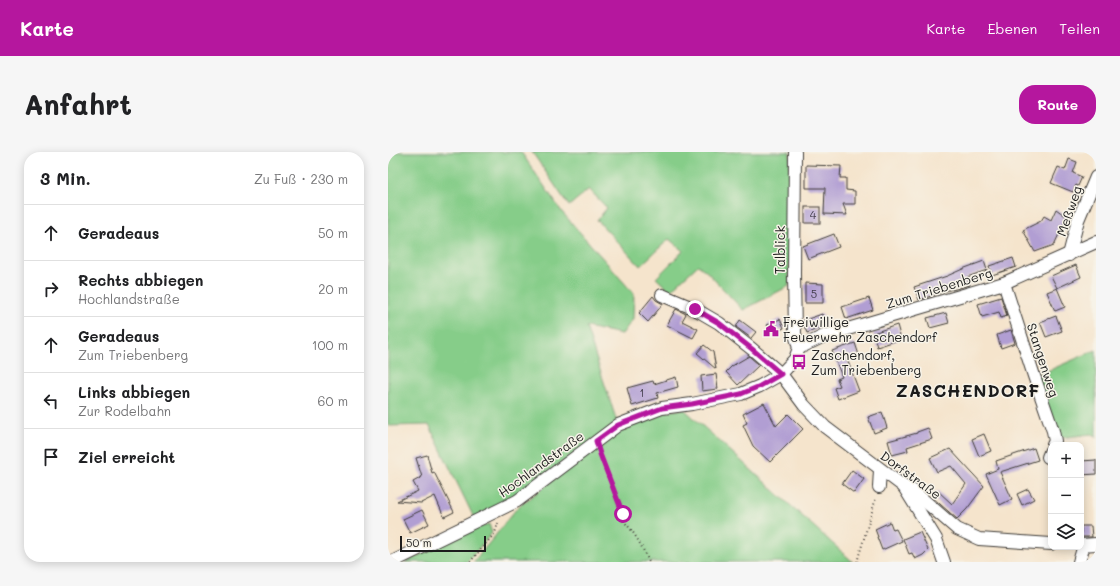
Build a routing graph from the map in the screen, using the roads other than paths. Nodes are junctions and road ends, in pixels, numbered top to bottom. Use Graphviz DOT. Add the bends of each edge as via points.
graph roads {
  1 [pos="795,152"];
  2 [pos="1096,177"];
  3 [pos="1096,242"];
  4 [pos="1070,255"];
  5 [pos="1004,283"];
  6 [pos="662,295"];
  7 [pos="799,348"];
  8 [pos="781,374"];
  9 [pos="1054,442"];
  10 [pos="880,470"];
  11 [pos="903,486"];
  12 [pos="879,487"];
  13 [pos="1048,544"];
  14 [pos="1087,545"];
  15 [pos="392,562"];
  16 [pos="944,562"];
  17 [pos="1079,562"];
  1 -- 7 [label="street, Talblick" via="794,289 795,334"];
  2 -- 4 [label="street, Meßweg" via="1078,220"];
  3 -- 4 [label="street, Zum Triebenberg"];
  4 -- 5 [label="street, Zum Triebenberg"];
  5 -- 7 [label="street, Zum Triebenberg" via="824,336"];
  5 -- 9 [label="street, Stangenweg"];
  6 -- 8 [label="street, Dorfstraße" via="719,323"];
  7 -- 8 [label="street" via="795,359"];
  8 -- 10 [label="street, Dorfstraße" via="804,405 825,427"];
  8 -- 15 [label="street, Hochlandstraße" via="741,394 662,408 618,425 523,497"];
  10 -- 11 [label="street, Dorfstraße"];
  10 -- 12 [label="street"];
  11 -- 13 [label="street, Dorfstraße" via="912,490 956,529 980,539"];
  11 -- 16 [label="street" via="936,539"];
  14 -- 17 [label="street"];
}
